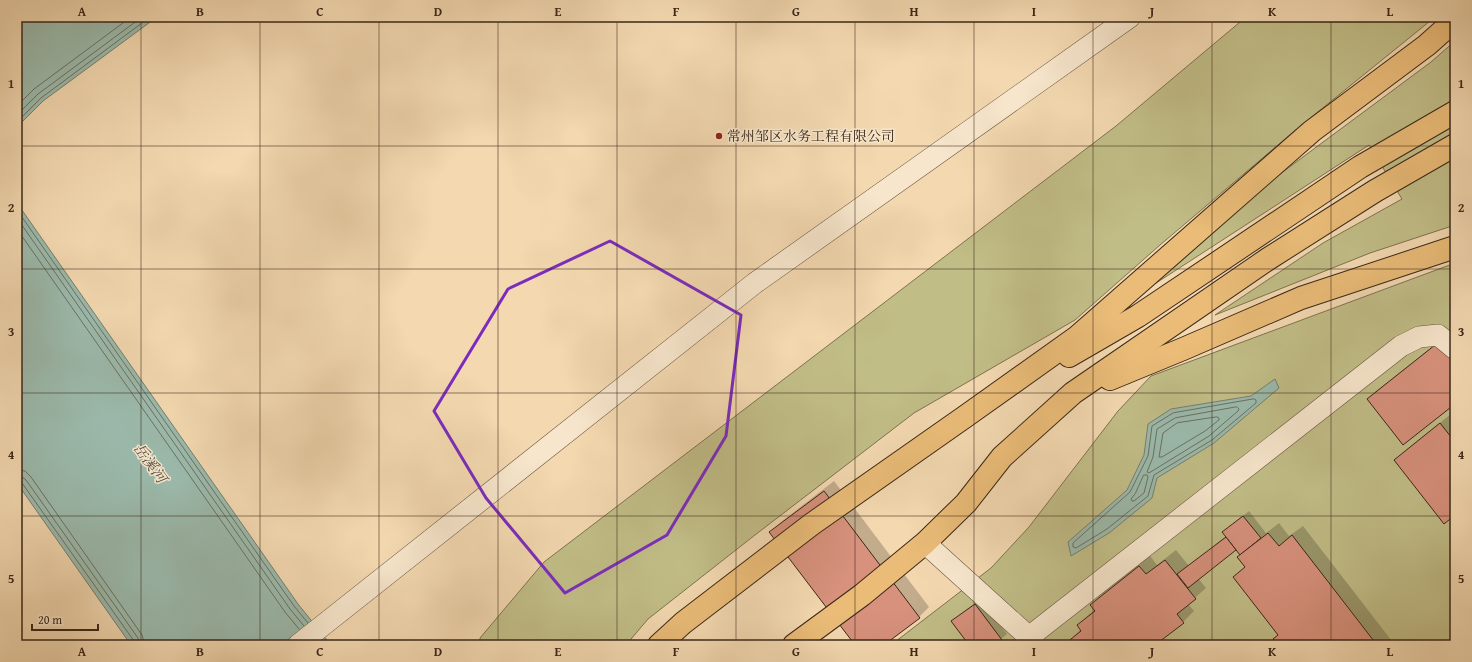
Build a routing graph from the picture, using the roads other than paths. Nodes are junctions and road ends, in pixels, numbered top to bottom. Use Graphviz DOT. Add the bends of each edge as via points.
graph roads {
  1 [pos="1130,17"];
  2 [pos="1455,20"];
  3 [pos="1455,112"];
  4 [pos="1455,145"];
  5 [pos="1455,247"];
  6 [pos="1455,349"];
  7 [pos="1073,393"];
  8 [pos="966,416"];
  9 [pos="925,543"];
  10 [pos="1032,641"];
  11 [pos="298,645"];
  12 [pos="659,645"];
  13 [pos="794,645"];
  1 -- 11 [label="street" via="755,283"];
  2 -- 8 [label="highway" via="1427,45 1312,131 1077,336"];
  3 -- 8 [label="highway" via="1360,167 1138,316"];
  4 -- 7 [label="highway" via="1375,191 1268,259"];
  5 -- 7 [label="highway" via="1301,298"];
  6 -- 10 [label="street" via="1438,335 1419,337 1401,346"];
  7 -- 9 [label="highway" via="1002,457 966,503"];
  8 -- 12 [label="highway" via="812,524 683,623"];
  9 -- 10 [label="street"];
  9 -- 13 [label="highway" via="862,595"];
}
